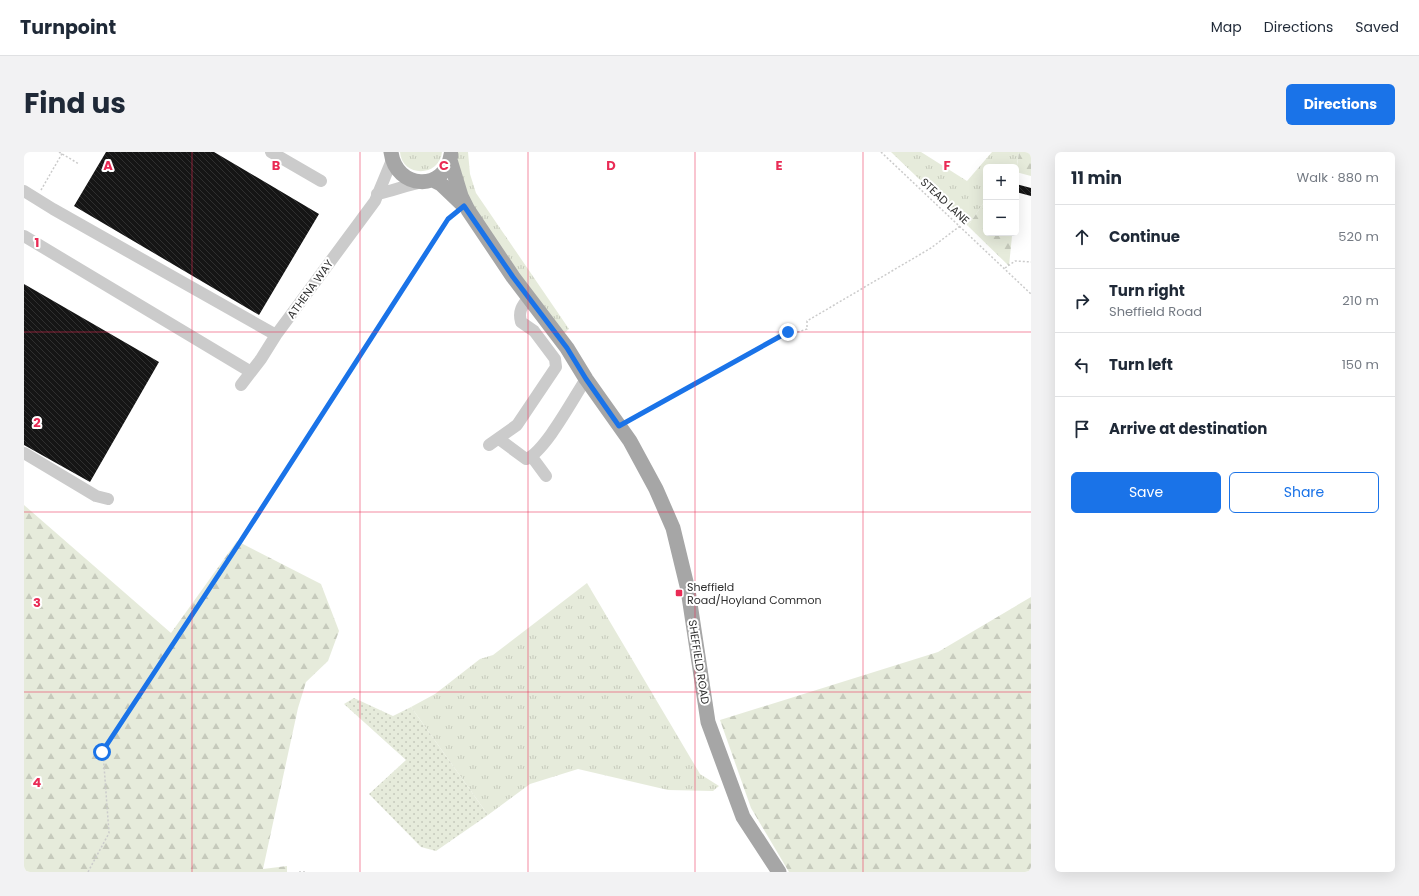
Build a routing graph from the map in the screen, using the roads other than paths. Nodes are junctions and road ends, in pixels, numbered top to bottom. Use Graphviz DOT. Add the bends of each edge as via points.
graph roads {
  1 [pos="271,152"];
  2 [pos="392,156"];
  3 [pos="451,156"];
  4 [pos="321,181"];
  5 [pos="428,181"];
  6 [pos="24,191"];
  7 [pos="377,194"];
  8 [pos="466,208"];
  9 [pos="24,236"];
  10 [pos="529,298"];
  11 [pos="276,335"];
  12 [pos="251,372"];
  13 [pos="586,379"];
  14 [pos="241,385"];
  15 [pos="24,453"];
  16 [pos="532,457"];
  17 [pos="546,476"];
  18 [pos="108,499"];
  19 [pos="779,872"];
  1 -- 4 [label="street"];
  2 -- 5 [label="main road, SHEFFIELD ROAD" via="397,169 404,176 413,181"];
  2 -- 7 [label="street, ATHENA WAY"];
  3 -- 5 [label="main road" via="447,168"];
  3 -- 8 [label="main road, SHEFFIELD ROAD"];
  5 -- 7 [label="street"];
  5 -- 8 [label="main road, SHEFFIELD ROAD" via="441,184"];
  6 -- 11 [label="street"];
  7 -- 11 [label="street, ATHENA WAY" via="375,201"];
  8 -- 10 [label="main road, SHEFFIELD ROAD"];
  9 -- 12 [label="street"];
  10 -- 13 [label="main road, SHEFFIELD ROAD" via="567,348"];
  10 -- 16 [label="street" via="521,307 521,322 534,332 555,359 556,367 517,425 494,442 526,459"];
  11 -- 12 [label="street, ATHENA WAY"];
  12 -- 14 [label="street, ATHENA WAY"];
  13 -- 16 [label="street" via="549,437"];
  13 -- 19 [label="main road, SHEFFIELD ROAD" via="630,441 656,488 673,528 688,590 708,722 743,817"];
  15 -- 18 [label="street" via="96,496"];
  16 -- 17 [label="street"];
}
